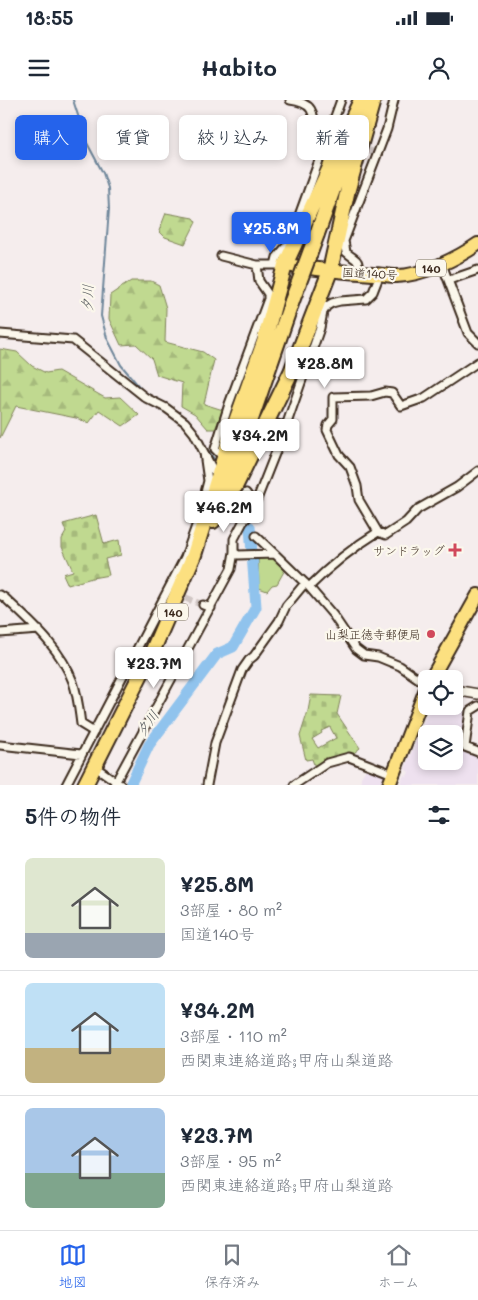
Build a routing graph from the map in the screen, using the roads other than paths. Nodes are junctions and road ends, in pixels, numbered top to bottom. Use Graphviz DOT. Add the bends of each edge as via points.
graph roads {
  1 [pos="290,100"];
  2 [pos="342,100"];
  3 [pos="361,100"];
  4 [pos="365,100"];
  5 [pos="373,100"];
  6 [pos="394,100"];
  7 [pos="313,115"];
  8 [pos="336,115"];
  9 [pos="318,160"];
  10 [pos="478,244"];
  11 [pos="221,256"];
  12 [pos="442,264"];
  13 [pos="258,265"];
  14 [pos="280,265"];
  15 [pos="478,270"];
  16 [pos="330,271"];
  17 [pos="359,273"];
  18 [pos="380,274"];
  19 [pos="450,280"];
  20 [pos="0,334"];
  21 [pos="478,343"];
  22 [pos="478,362"];
  23 [pos="276,424"];
  24 [pos="286,426"];
  25 [pos="204,453"];
  26 [pos="222,456"];
  27 [pos="213,470"];
  28 [pos="478,471"];
  29 [pos="246,493"];
  30 [pos="254,504"];
  31 [pos="378,532"];
  32 [pos="256,536"];
  33 [pos="234,552"];
  34 [pos="275,554"];
  35 [pos="196,563"];
  36 [pos="307,585"];
  37 [pos="0,595"];
  38 [pos="478,595"];
  39 [pos="39,630"];
  40 [pos="0,633"];
  41 [pos="149,659"];
  42 [pos="436,670"];
  43 [pos="418,679"];
  44 [pos="463,692"];
  45 [pos="478,694"];
  46 [pos="478,706"];
  47 [pos="418,710"];
  48 [pos="94,732"];
  49 [pos="0,745"];
  50 [pos="478,752"];
  51 [pos="82,757"];
  52 [pos="101,771"];
  53 [pos="391,779"];
  54 [pos="117,783"];
  55 [pos="66,785"];
  56 [pos="85,785"];
  57 [pos="207,785"];
  58 [pos="294,785"];
  1 -- 7 [label="street" via="304,102"];
  2 -- 8 [label="street"];
  3 -- 14 [label="highway"];
  4 -- 35 [label="highway, 140, bridge" via="250,425"];
  5 -- 16 [label="highway" via="348,189"];
  6 -- 17 [label="street" via="387,128 344,241 346,252 358,262"];
  9 -- 14 [label="street" via="289,243 277,257"];
  10 -- 12 [label="highway, 国道140号 / 140"];
  11 -- 13 [label="street"];
  12 -- 18 [label="highway, 国道140号 / 140" via="397,276"];
  12 -- 19 [label="street"];
  13 -- 14 [label="street"];
  13 -- 26 [label="street" via="259,281 268,299 215,450"];
  14 -- 16 [label="highway, 国道140号 / 140"];
  14 -- 41 [label="highway" via="264,342 194,555"];
  15 -- 19 [label="street"];
  16 -- 17 [label="highway, 国道140号 / 140"];
  16 -- 35 [label="highway" via="291,372"];
  17 -- 18 [label="highway, 国道140号 / 140"];
  18 -- 24 [label="street" via="373,292 366,299 332,303 324,312"];
  19 -- 21 [label="street" via="468,333"];
  20 -- 25 [label="street" via="73,340 146,398 185,422"];
  22 -- 31 [label="street" via="424,398 401,406 392,393 386,392 371,396 333,397 333,420 327,430 339,455 350,467 359,500"];
  23 -- 24 [label="street"];
  24 -- 30 [label="street"];
  25 -- 27 [label="street"];
  25 -- 48 [label="street" via="208,481 185,557"];
  28 -- 31 [label="street" via="386,535"];
  29 -- 30 [label="street"];
  30 -- 33 [label="street" via="234,540"];
  31 -- 36 [label="street"];
  32 -- 34 [label="street"];
  33 -- 34 [label="street" via="238,555"];
  33 -- 54 [label="street" via="231,569 207,607"];
  34 -- 36 [label="street"];
  35 -- 41 [label="highway, 140"];
  36 -- 43 [label="street" via="342,626 356,649 364,655 400,666"];
  36 -- 57 [label="street" via="286,606 279,621 242,670 215,743"];
  37 -- 39 [label="street"];
  38 -- 42 [label="highway"];
  39 -- 40 [label="street"];
  39 -- 48 [label="street" via="66,666 81,724"];
  41 -- 56 [label="highway, 140"];
  44 -- 45 [label="street"];
  46 -- 50 [label="street" via="470,711 465,747"];
  47 -- 53 [label="highway"];
  48 -- 51 [label="street"];
  49 -- 51 [label="street"];
  51 -- 55 [label="street"];
  52 -- 54 [label="street"];
  53 -- 58 [label="street" via="349,757 327,764"];
}
